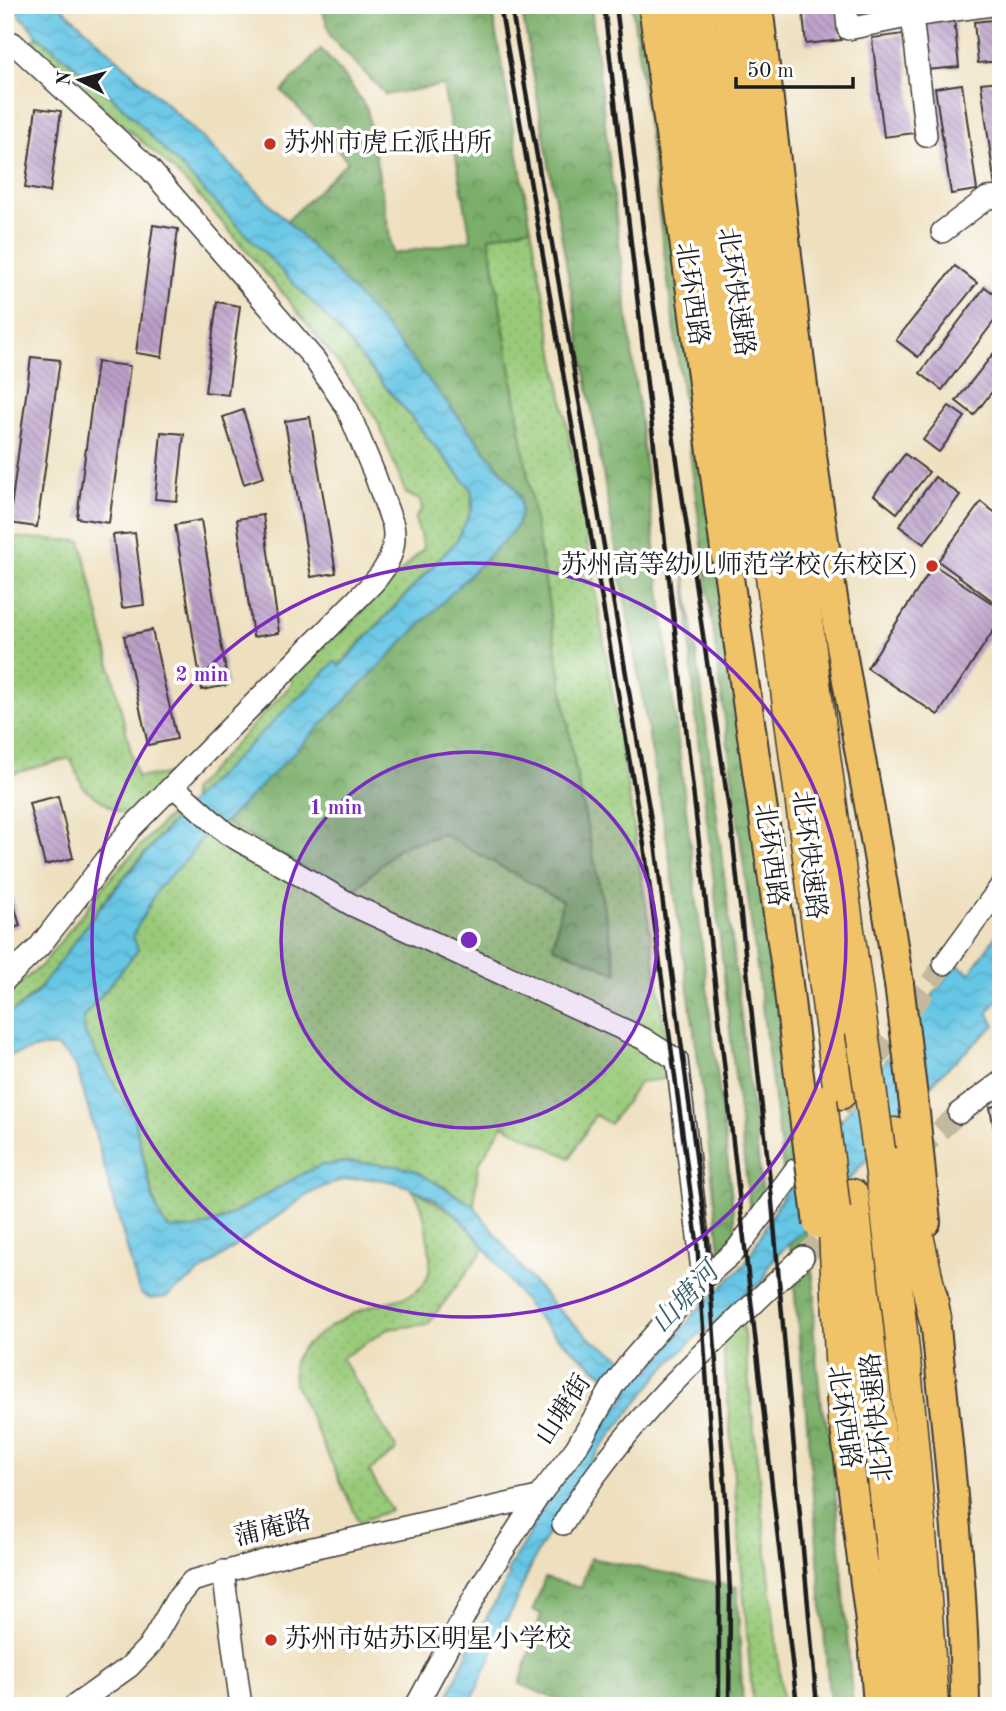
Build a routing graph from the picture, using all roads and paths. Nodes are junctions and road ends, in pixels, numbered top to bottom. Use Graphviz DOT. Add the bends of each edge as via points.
graph roads {
  1 [pos="653,5"];
  2 [pos="666,5"];
  3 [pos="697,5"];
  4 [pos="729,5"];
  5 [pos="758,5"];
  6 [pos="846,5"];
  7 [pos="992,5"];
  8 [pos="912,16"];
  9 [pos="13,43"];
  10 [pos="926,136"];
  11 [pos="1001,197"];
  12 [pos="942,232"];
  13 [pos="180,792"];
  14 [pos="1001,886"];
  15 [pos="944,964"];
  16 [pos="787,976"];
  17 [pos="5,980"];
  18 [pos="1001,1082"];
  19 [pos="821,1101"];
  20 [pos="959,1113"];
  21 [pos="897,1133"];
  22 [pos="795,1170"];
  23 [pos="835,1209"];
  24 [pos="803,1257"];
  25 [pos="703,1279"];
  26 [pos="935,1318"];
  27 [pos="844,1420"];
  28 [pos="538,1497"];
  29 [pos="563,1524"];
  30 [pos="223,1571"];
  31 [pos="74,1706"];
  32 [pos="241,1706"];
  33 [pos="416,1706"];
  34 [pos="878,1706"];
  35 [pos="902,1706"];
  36 [pos="932,1706"];
  37 [pos="965,1706"];
  1 -- 16 [label="main road, 北环西路"];
  2 -- 16 [label="main road" via="680,39 691,95 768,737"];
  3 -- 19 [label="highway, 北环快速路" via="819,940"];
  4 -- 21 [label="highway, 北环快速路" via="817,698 860,879 872,1033"];
  5 -- 21 [label="main road, bridge" via="824,538 899,984"];
  6 -- 8 [label="street" via="848,29"];
  7 -- 8 [label="street"];
  8 -- 10 [label="street"];
  9 -- 13 [label="street" via="163,182 315,360 347,408 394,533 392,555 374,582"];
  11 -- 12 [label="street" via="987,198"];
  13 -- 17 [label="street" via="131,828 39,947"];
  13 -- 25 [label="street" via="219,827 352,905 644,1039 677,1060"];
  14 -- 15 [label="street"];
  16 -- 19 [label="main road, 北环西路"];
  18 -- 20 [label="street"];
  19 -- 23 [label="highway, 北环快速路, bridge"];
  21 -- 26 [label="highway"];
  21 -- 36 [label="highway, 北环快速路" via="892,1247 922,1547"];
  22 -- 25 [label="street, 山塘街" via="737,1249"];
  23 -- 27 [label="highway"];
  23 -- 35 [label="highway, 北环快速路" via="860,1255 892,1549"];
  24 -- 29 [label="street" via="672,1383 585,1487"];
  25 -- 28 [label="street, 山塘街" via="632,1360 576,1448"];
  26 -- 37 [label="main road" via="957,1538"];
  27 -- 34 [label="main road, 北环西路"];
  28 -- 30 [label="street, 蒲庵路"];
  28 -- 33 [label="street, 山塘街" via="475,1596"];
  30 -- 31 [label="street, 蒲庵路" via="191,1581 143,1653"];
  30 -- 32 [label="street"];
}
